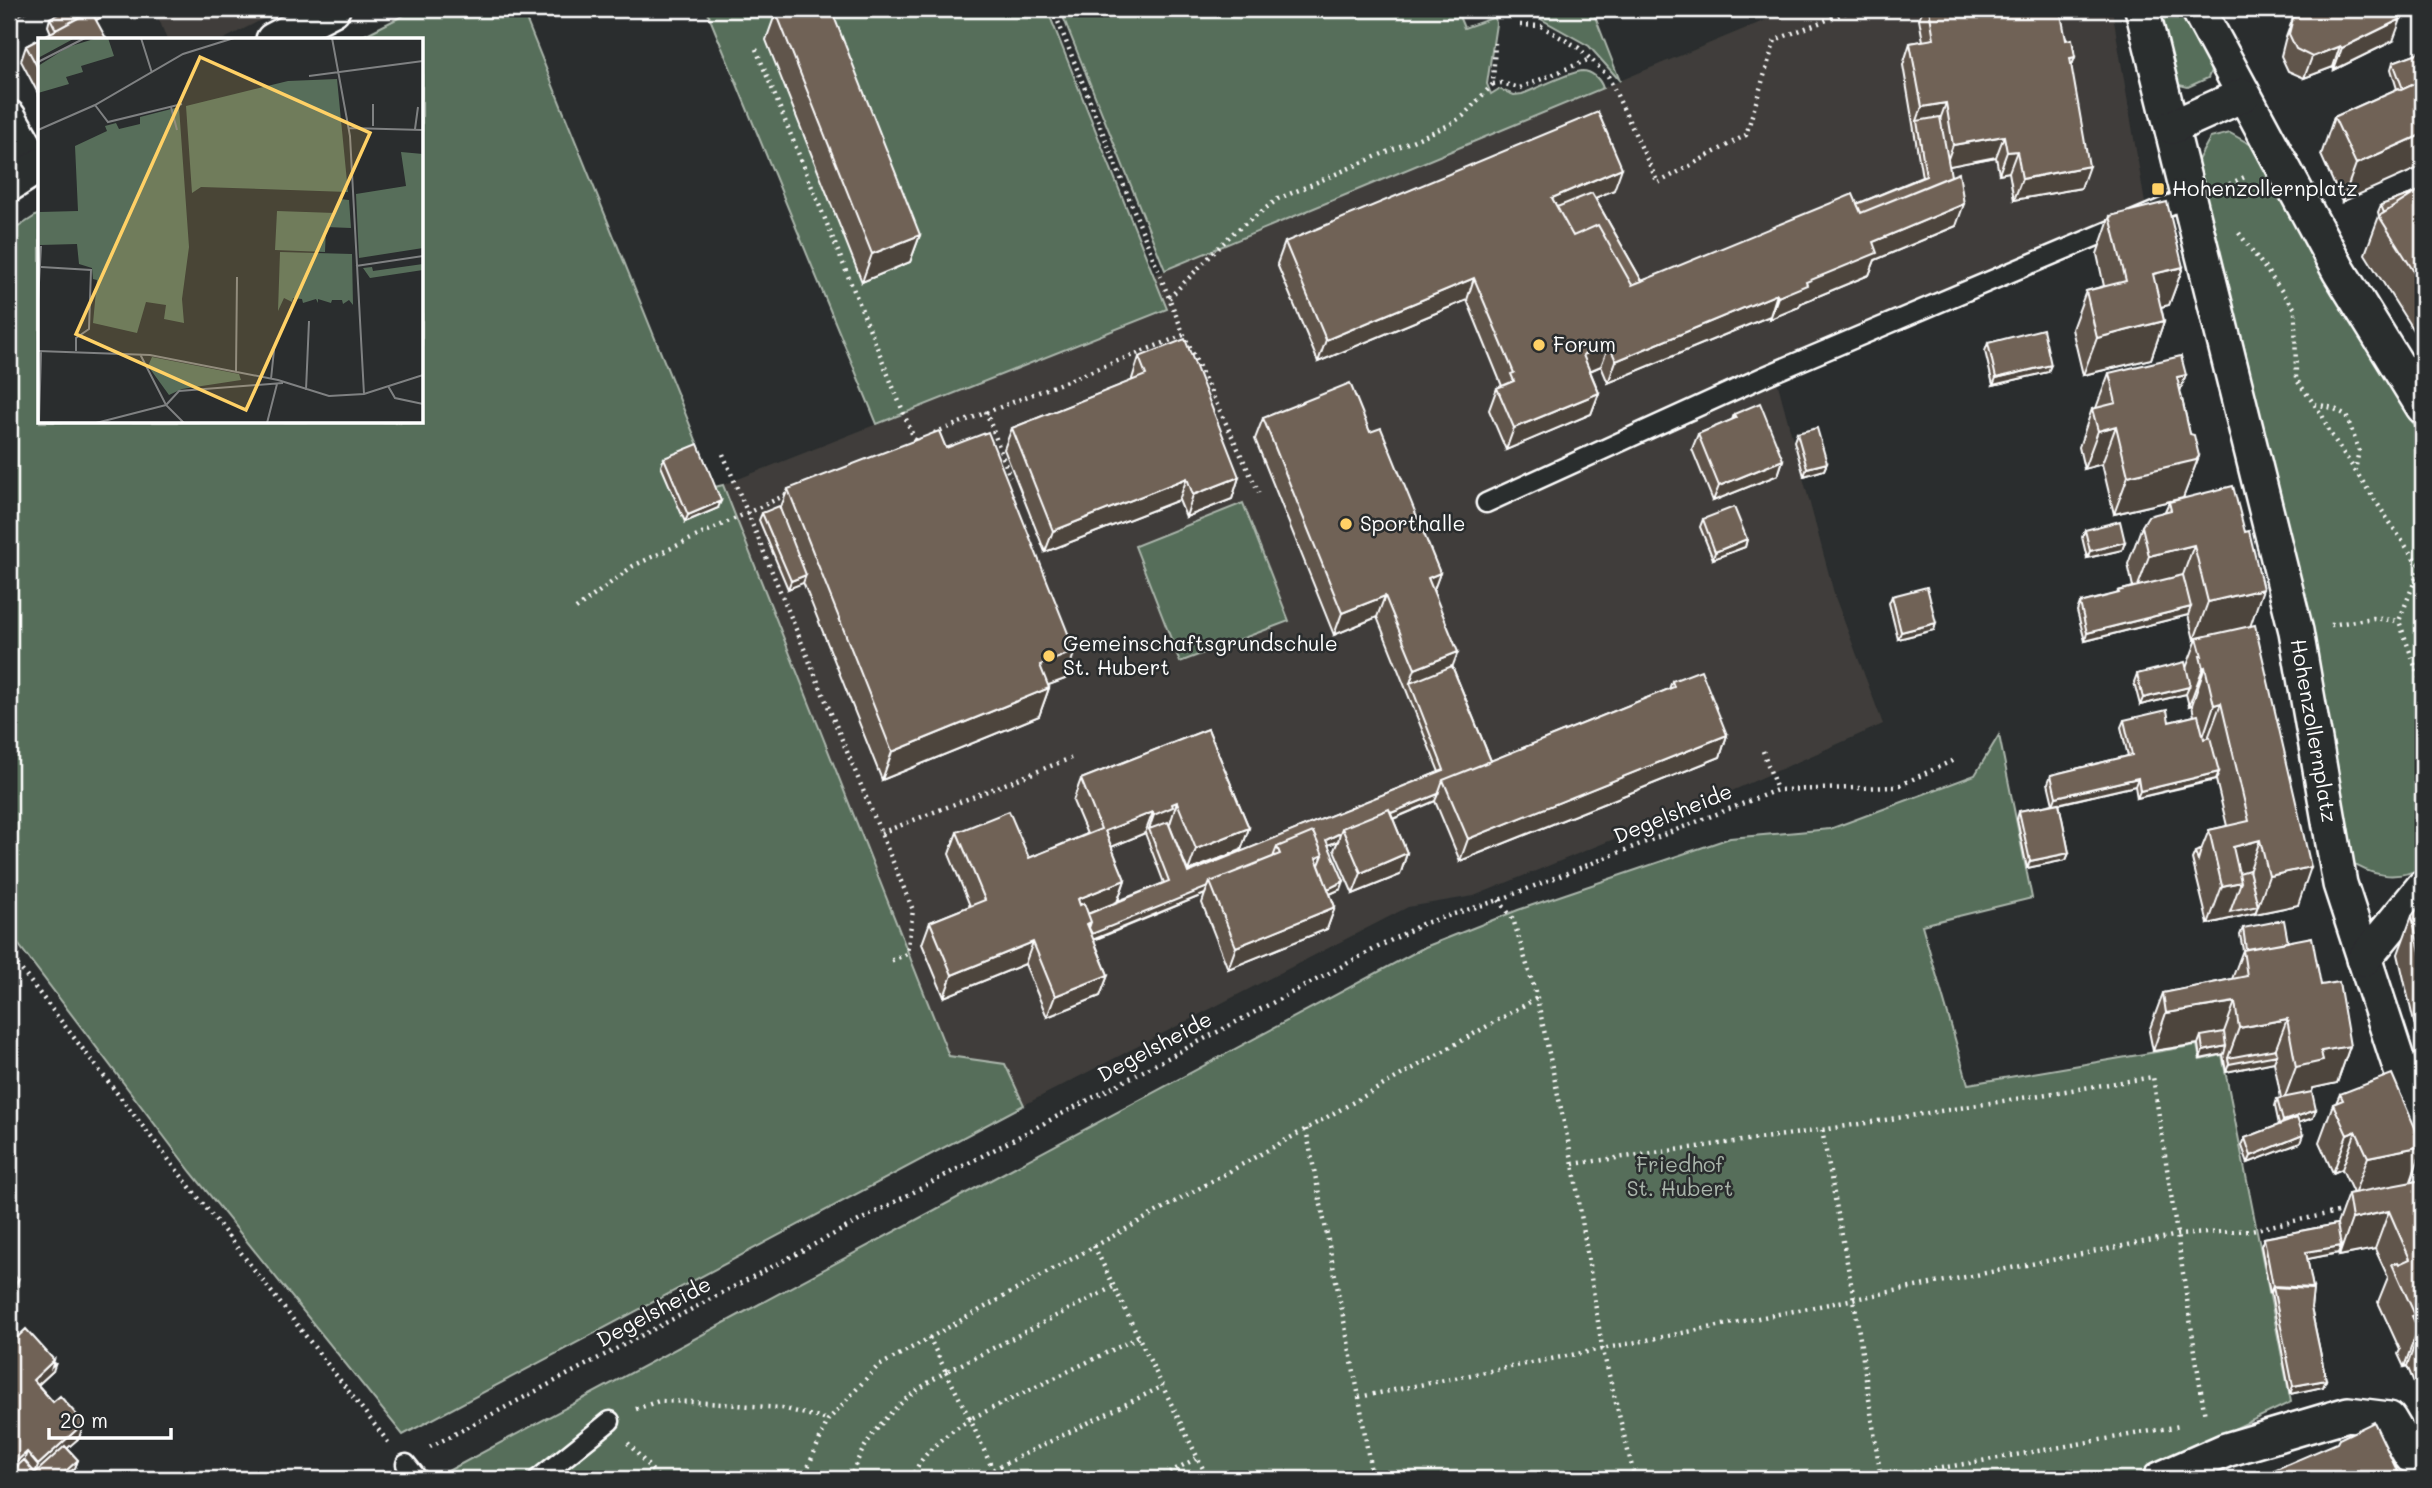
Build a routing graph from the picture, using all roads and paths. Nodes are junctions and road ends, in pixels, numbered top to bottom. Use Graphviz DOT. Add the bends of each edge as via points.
graph roads {
  1 [pos="333,9"];
  2 [pos="1053,9"];
  3 [pos="1855,9"];
  4 [pos="2142,9"];
  5 [pos="2198,9"];
  6 [pos="1520,25"];
  7 [pos="277,38"];
  8 [pos="1495,43"];
  9 [pos="757,49"];
  10 [pos="1590,58"];
  11 [pos="1493,84"];
  12 [pos="2243,95"];
  13 [pos="9,117"];
  14 [pos="2172,127"];
  15 [pos="2280,162"];
  16 [pos="38,164"];
  17 [pos="38,167"];
  18 [pos="9,185"];
  19 [pos="2189,197"];
  20 [pos="2234,226"];
  21 [pos="1169,298"];
  22 [pos="1184,335"];
  23 [pos="2314,403"];
  24 [pos="2423,407"];
  25 [pos="986,411"];
  26 [pos="915,441"];
  27 [pos="902,446"];
  28 [pos="723,454"];
  29 [pos="2356,471"];
  30 [pos="1010,477"];
  31 [pos="799,489"];
  32 [pos="1259,492"];
  33 [pos="1486,503"];
  34 [pos="748,511"];
  35 [pos="2422,566"];
  36 [pos="576,609"];
  37 [pos="2399,621"];
  38 [pos="2321,626"];
  39 [pos="2422,681"];
  40 [pos="2423,694"];
  41 [pos="1763,751"];
  42 [pos="1071,758"];
  43 [pos="1956,759"];
  44 [pos="1777,790"];
  45 [pos="2423,829"];
  46 [pos="881,833"];
  47 [pos="2419,848"];
  48 [pos="2423,887"];
  49 [pos="1499,900"];
  50 [pos="9,954"];
  51 [pos="2364,959"];
  52 [pos="890,961"];
  53 [pos="1536,999"];
  54 [pos="1306,1129"];
  55 [pos="1822,1130"];
  56 [pos="2423,1138"];
  57 [pos="1573,1164"];
  58 [pos="2357,1208"];
  59 [pos="2178,1235"];
  60 [pos="1094,1246"];
  61 [pos="1113,1287"];
  62 [pos="1854,1299"];
  63 [pos="929,1337"];
  64 [pos="1139,1337"];
  65 [pos="1602,1347"];
  66 [pos="946,1372"];
  67 [pos="1163,1386"];
  68 [pos="1359,1397"];
  69 [pos="970,1419"];
  70 [pos="828,1420"];
  71 [pos="610,1422"];
  72 [pos="2206,1422"];
  73 [pos="2192,1424"];
  74 [pos="1197,1458"];
  75 [pos="2423,1461"];
  76 [pos="405,1464"];
  77 [pos="992,1470"];
  78 [pos="2167,1478"];
  79 [pos="418,1479"];
  80 [pos="538,1479"];
  81 [pos="660,1479"];
  82 [pos="803,1479"];
  83 [pos="850,1479"];
  84 [pos="911,1479"];
  85 [pos="983,1479"];
  86 [pos="997,1479"];
  87 [pos="1157,1479"];
  88 [pos="1208,1479"];
  89 [pos="1372,1479"];
  90 [pos="1635,1479"];
  91 [pos="1880,1479"];
  1 -- 7 [label="street"];
  2 -- 21 [label="path"];
  3 -- 10 [label="path" via="1775,40 1746,135 1658,183 1608,75"];
  4 -- 14 [label="street, Hohenzollernplatz"];
  5 -- 12 [label="street"];
  6 -- 10 [label="path" via="1541,26"];
  8 -- 11 [label="path"];
  9 -- 26 [label="path"];
  10 -- 11 [label="path" via="1520,88"];
  11 -- 21 [label="path" via="1449,125 1278,199 1233,233"];
  12 -- 14 [label="street"];
  12 -- 15 [label="street"];
  13 -- 16 [label="street"];
  14 -- 19 [label="street, Hohenzollernplatz"];
  15 -- 19 [label="path" via="2226,187"];
  15 -- 24 [label="street" via="2339,271"];
  17 -- 18 [label="street"];
  19 -- 33 [label="lane" via="1765,376"];
  19 -- 51 [label="street, Hohenzollernplatz" via="2296,631 2340,884"];
  20 -- 23 [label="path" via="2295,309 2296,379"];
  21 -- 22 [label="path"];
  22 -- 25 [label="path"];
  22 -- 32 [label="path"];
  23 -- 29 [label="path"];
  23 -- 29 [label="path" via="2346,415 2359,450"];
  25 -- 26 [label="path"];
  25 -- 30 [label="path"];
  26 -- 27 [label="path"];
  28 -- 34 [label="path"];
  29 -- 35 [label="path"];
  31 -- 34 [label="path"];
  34 -- 36 [label="path" via="633,566"];
  34 -- 46 [label="path"];
  35 -- 37 [label="path"];
  37 -- 38 [label="path" via="2373,618"];
  37 -- 39 [label="path"];
  39 -- 40 [label="path"];
  41 -- 44 [label="path"];
  42 -- 46 [label="path"];
  43 -- 44 [label="path, Degelsheide" via="1896,787"];
  44 -- 49 [label="path, Degelsheide"];
  45 -- 47 [label="path"];
  46 -- 52 [label="path" via="913,910 907,954"];
  48 -- 51 [label="street"];
  49 -- 53 [label="path" via="1513,919"];
  49 -- 76 [label="path, Degelsheide" via="1422,924"];
  50 -- 76 [label="path"];
  51 -- 56 [label="street, Hohenzollernplatz"];
  53 -- 54 [label="path"];
  53 -- 57 [label="path"];
  54 -- 60 [label="path"];
  54 -- 68 [label="path"];
  55 -- 57 [label="path"];
  55 -- 59 [label="path" via="2153,1077"];
  55 -- 62 [label="path"];
  57 -- 65 [label="path"];
  58 -- 59 [label="path" via="2251,1230"];
  59 -- 62 [label="path"];
  59 -- 72 [label="path"];
  60 -- 61 [label="path"];
  60 -- 63 [label="path"];
  61 -- 64 [label="path"];
  61 -- 66 [label="path"];
  62 -- 65 [label="path"];
  62 -- 91 [label="path"];
  63 -- 66 [label="path"];
  63 -- 70 [label="path" via="877,1367"];
  64 -- 67 [label="path"];
  64 -- 69 [label="path"];
  65 -- 68 [label="path"];
  65 -- 90 [label="path"];
  66 -- 69 [label="path"];
  66 -- 83 [label="path" via="894,1407"];
  67 -- 74 [label="path"];
  67 -- 77 [label="path"];
  68 -- 89 [label="path"];
  69 -- 77 [label="path"];
  69 -- 84 [label="path" via="937,1441"];
  70 -- 71 [label="path" via="782,1408 659,1401"];
  70 -- 82 [label="path"];
  71 -- 80 [label="lane"];
  71 -- 81 [label="path"];
  73 -- 91 [label="path"];
  74 -- 87 [label="path"];
  74 -- 88 [label="path"];
  75 -- 78 [label="street" via="2412,1456 2389,1419 2348,1414 2226,1450"];
  76 -- 79 [label="lane"];
  77 -- 85 [label="path"];
  77 -- 86 [label="path"];
}
